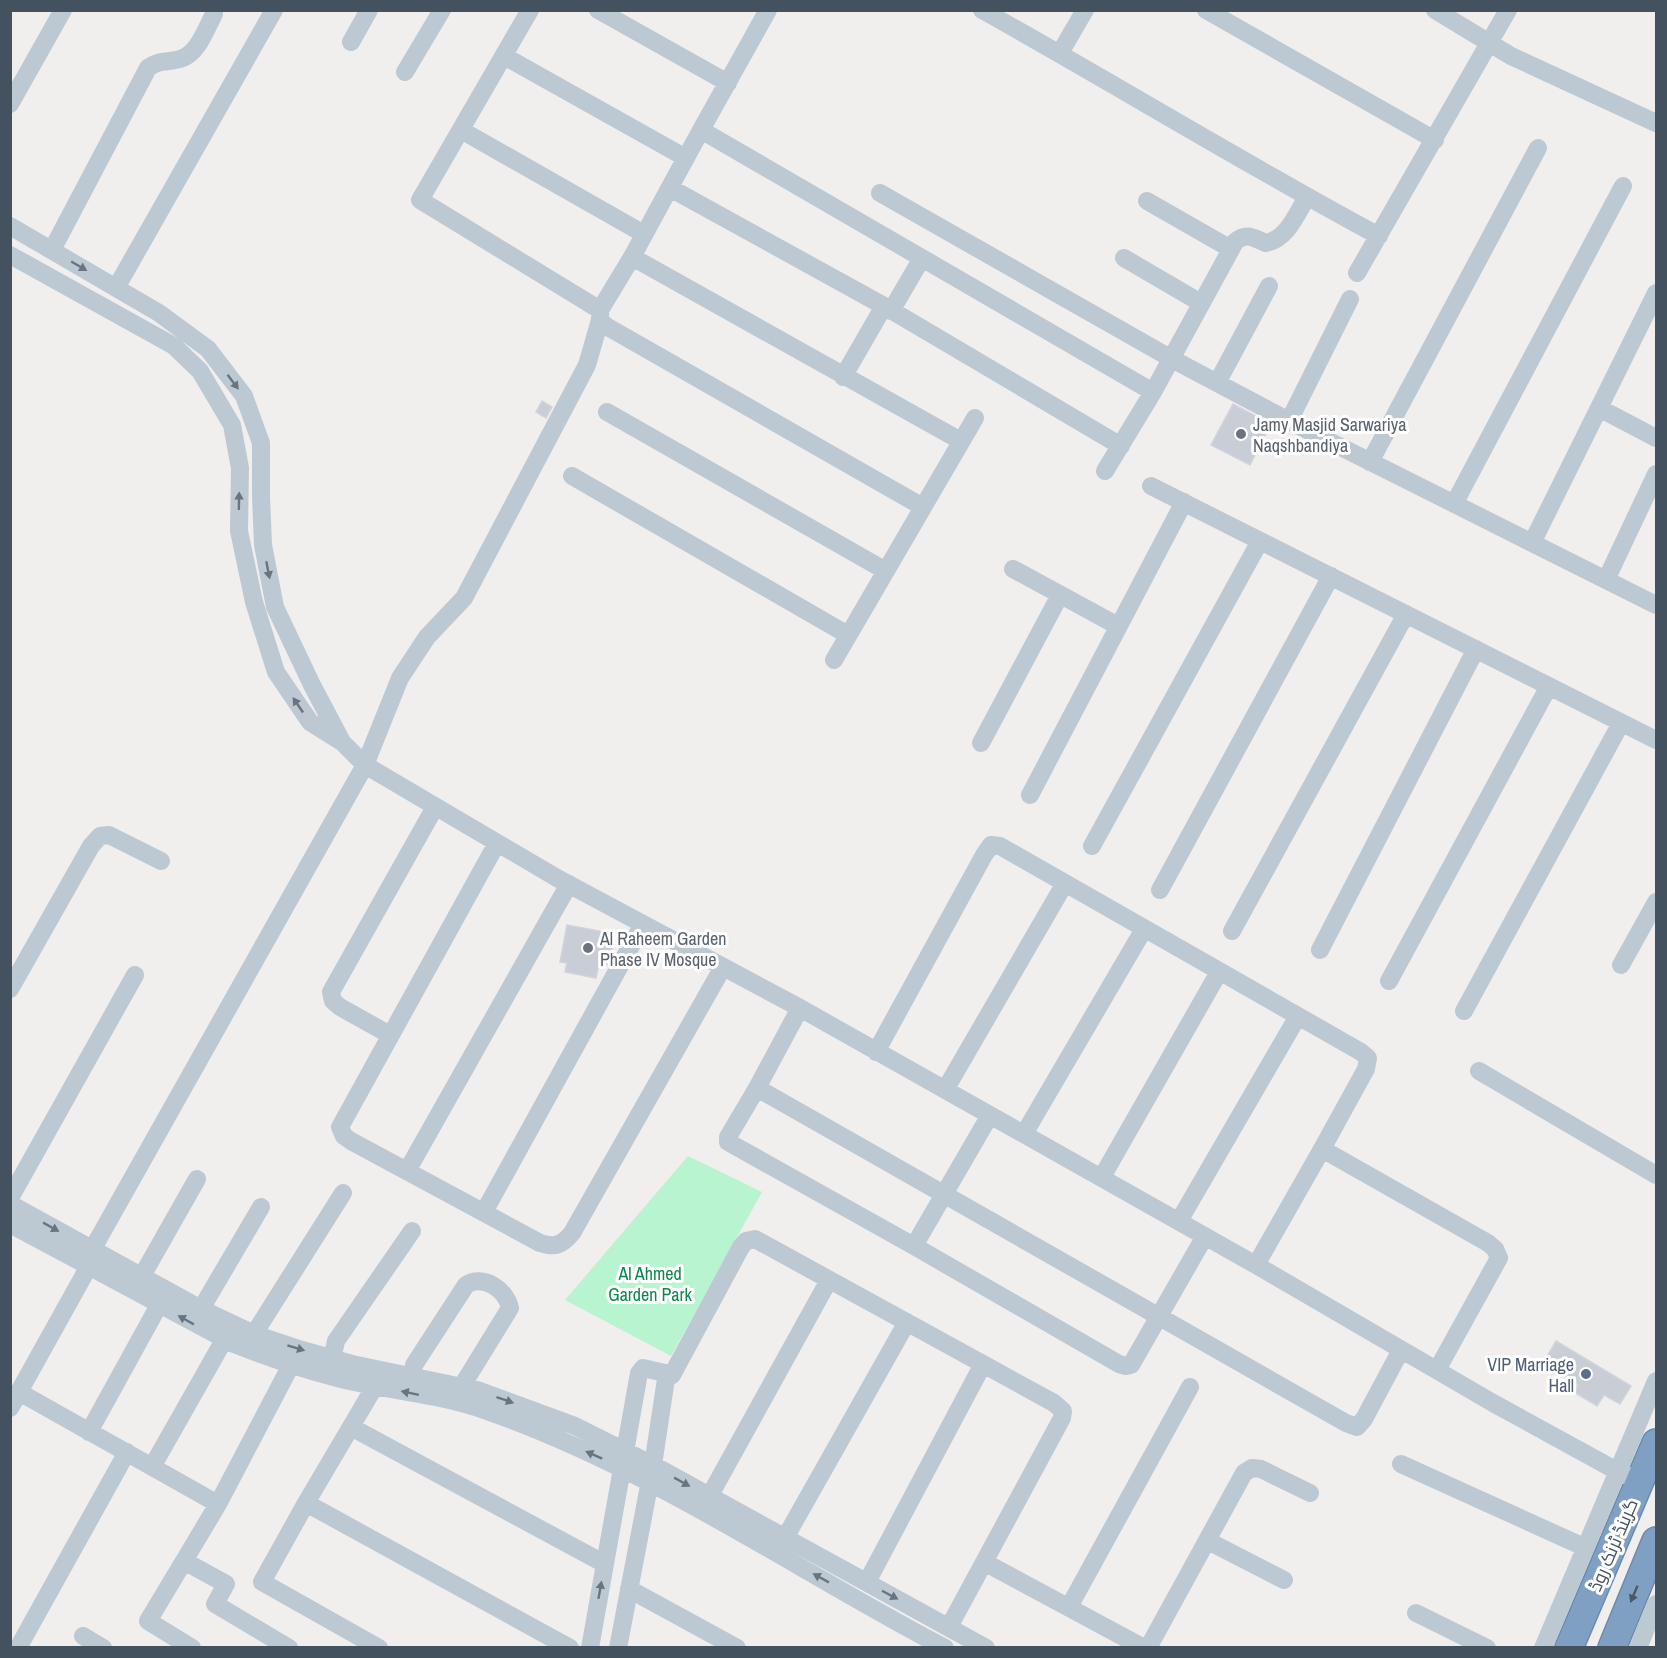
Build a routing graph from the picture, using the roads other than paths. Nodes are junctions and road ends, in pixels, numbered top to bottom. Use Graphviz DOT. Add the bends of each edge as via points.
graph roads {
  1 [pos="63,10"];
  2 [pos="214,10"];
  3 [pos="274,10"];
  4 [pos="369,10"];
  5 [pos="442,10"];
  6 [pos="530,10"];
  7 [pos="598,10"];
  8 [pos="768,10"];
  9 [pos="982,10"];
  10 [pos="1084,10"];
  11 [pos="1206,10"];
  12 [pos="1435,10"];
  13 [pos="1508,10"];
  14 [pos="351,42"];
  15 [pos="1490,42"];
  16 [pos="1060,54"];
  17 [pos="504,56"];
  18 [pos="405,72"];
  19 [pos="728,82"];
  20 [pos="10,104"];
  21 [pos="1656,123"];
  22 [pos="701,129"];
  23 [pos="460,130"];
  24 [pos="1434,140"];
  25 [pos="1538,148"];
  26 [pos="686,158"];
  27 [pos="1623,186"];
  28 [pos="670,188"];
  29 [pos="880,193"];
  30 [pos="1307,197"];
  31 [pos="1147,201"];
  32 [pos="10,226"];
  33 [pos="644,234"];
  34 [pos="1379,236"];
  35 [pos="1231,249"];
  36 [pos="52,250"];
  37 [pos="10,255"];
  38 [pos="632,257"];
  39 [pos="922,258"];
  40 [pos="1124,258"];
  41 [pos="1357,273"];
  42 [pos="1269,286"];
  43 [pos="116,288"];
  44 [pos="1656,293"];
  45 [pos="1350,299"];
  46 [pos="1201,303"];
  47 [pos="888,309"];
  48 [pos="159,313"];
  49 [pos="600,315"];
  50 [pos="147,332"];
  51 [pos="1172,359"];
  52 [pos="843,377"];
  53 [pos="1217,383"];
  54 [pos="1154,392"];
  55 [pos="1599,408"];
  56 [pos="607,412"];
  57 [pos="975,418"];
  58 [pos="1290,421"];
  59 [pos="1656,438"];
  60 [pos="961,441"];
  61 [pos="1121,446"];
  62 [pos="1370,462"];
  63 [pos="1106,471"];
  64 [pos="1656,474"];
  65 [pos="572,476"];
  66 [pos="1151,486"];
  67 [pos="1184,502"];
  68 [pos="1454,504"];
  69 [pos="922,507"];
  70 [pos="1260,541"];
  71 [pos="1532,543"];
  72 [pos="1013,569"];
  73 [pos="886,571"];
  74 [pos="1330,576"];
  75 [pos="1606,580"];
  76 [pos="1060,595"];
  77 [pos="1656,605"];
  78 [pos="1406,614"];
  79 [pos="1119,626"];
  80 [pos="848,636"];
  81 [pos="1476,649"];
  82 [pos="834,660"];
  83 [pos="1549,686"];
  84 [pos="1621,723"];
  85 [pos="1656,740"];
  86 [pos="342,742"];
  87 [pos="981,743"];
  88 [pos="365,765"];
  89 [pos="1030,795"];
  90 [pos="435,807"];
  91 [pos="497,843"];
  92 [pos="1092,846"];
  93 [pos="161,861"];
  94 [pos="1065,883"];
  95 [pos="568,884"];
  96 [pos="1160,890"];
  97 [pos="1656,902"];
  98 [pos="643,924"];
  99 [pos="1144,929"];
  100 [pos="1232,932"];
  101 [pos="1320,950"];
  102 [pos="1621,965"];
  103 [pos="723,967"];
  104 [pos="1219,972"];
  105 [pos="135,975"];
  106 [pos="1389,981"];
  107 [pos="10,988"];
  108 [pos="800,1008"];
  109 [pos="1464,1011"];
  110 [pos="1298,1016"];
  111 [pos="390,1035"];
  112 [pos="876,1052"];
  113 [pos="1479,1071"];
  114 [pos="757,1088"];
  115 [pos="945,1090"];
  116 [pos="990,1115"];
  117 [pos="1024,1134"];
  118 [pos="1322,1149"];
  119 [pos="407,1171"];
  120 [pos="1656,1175"];
  121 [pos="1102,1177"];
  122 [pos="196,1179"];
  123 [pos="344,1193"];
  124 [pos="944,1193"];
  125 [pos="10,1198"];
  126 [pos="10,1204"];
  127 [pos="261,1207"];
  128 [pos="484,1212"];
  129 [pos="1179,1221"];
  130 [pos="10,1224"];
  131 [pos="412,1231"];
  132 [pos="1205,1236"];
  133 [pos="914,1246"];
  134 [pos="91,1258"];
  135 [pos="1256,1265"];
  136 [pos="142,1276"];
  137 [pos="829,1280"];
  138 [pos="164,1298"];
  139 [pos="201,1309"];
  140 [pos="1158,1316"];
  141 [pos="907,1322"];
  142 [pos="254,1334"];
  143 [pos="224,1340"];
  144 [pos="1401,1350"];
  145 [pos="332,1359"];
  146 [pos="983,1364"];
  147 [pos="291,1365"];
  148 [pos="1437,1370"];
  149 [pos="413,1376"];
  150 [pos="376,1378"];
  151 [pos="666,1379"];
  152 [pos="1656,1381"];
  153 [pos="1190,1387"];
  154 [pos="460,1395"];
  155 [pos="15,1400"];
  156 [pos="351,1427"];
  157 [pos="89,1432"];
  158 [pos="1656,1443"];
  159 [pos="127,1452"];
  160 [pos="624,1460"];
  161 [pos="1401,1464"];
  162 [pos="152,1467"];
  163 [pos="651,1474"];
  164 [pos="1629,1476"];
  165 [pos="1310,1493"];
  166 [pos="709,1497"];
  167 [pos="306,1503"];
  168 [pos="218,1504"];
  169 [pos="785,1538"];
  170 [pos="1208,1541"];
  171 [pos="1656,1541"];
  172 [pos="1584,1547"];
  173 [pos="184,1561"];
  174 [pos="984,1562"];
  175 [pos="605,1564"];
  176 [pos="1284,1580"];
  177 [pos="867,1582"];
  178 [pos="629,1589"];
  179 [pos="1656,1604"];
  180 [pos="1069,1607"];
  181 [pos="1416,1613"];
  182 [pos="83,1636"];
  183 [pos="944,1638"];
  184 [pos="18,1647"];
  185 [pos="103,1647"];
  186 [pos="192,1647"];
  187 [pos="289,1647"];
  188 [pos="379,1647"];
  189 [pos="570,1647"];
  190 [pos="590,1647"];
  191 [pos="618,1647"];
  192 [pos="737,1647"];
  193 [pos="986,1647"];
  194 [pos="1144,1647"];
  195 [pos="1148,1647"];
  196 [pos="1487,1647"];
  197 [pos="1543,1647"];
  198 [pos="1569,1647"];
  199 [pos="1612,1647"];
  200 [pos="1638,1647"];
  1 -- 20 [label="street"];
  2 -- 36 [label="street" via="192,54 179,60 158,61 148,68"];
  3 -- 43 [label="street"];
  4 -- 14 [label="street"];
  5 -- 18 [label="street"];
  6 -- 17 [label="street"];
  7 -- 19 [label="street"];
  8 -- 19 [label="street"];
  9 -- 16 [label="street"];
  10 -- 16 [label="street"];
  11 -- 24 [label="street"];
  12 -- 15 [label="street"];
  13 -- 15 [label="street"];
  15 -- 21 [label="street" via="1511,56"];
  15 -- 24 [label="street"];
  16 -- 30 [label="street"];
  17 -- 23 [label="street"];
  17 -- 26 [label="street"];
  19 -- 22 [label="street"];
  22 -- 26 [label="street"];
  22 -- 39 [label="street"];
  23 -- 33 [label="street"];
  23 -- 49 [label="street" via="420,200"];
  24 -- 34 [label="street"];
  25 -- 62 [label="street"];
  26 -- 28 [label="street"];
  27 -- 68 [label="street"];
  28 -- 33 [label="street"];
  28 -- 47 [label="street"];
  29 -- 51 [label="street"];
  30 -- 34 [label="street"];
  30 -- 35 [label="street" via="1281,237 1266,243 1242,236"];
  31 -- 35 [label="street"];
  32 -- 36 [label="street"];
  33 -- 38 [label="street"];
  34 -- 41 [label="street"];
  35 -- 46 [label="street"];
  36 -- 43 [label="street, one-way"];
  37 -- 50 [label="street"];
  38 -- 49 [label="street"];
  38 -- 52 [label="street"];
  39 -- 47 [label="street"];
  39 -- 54 [label="street"];
  40 -- 46 [label="street"];
  42 -- 53 [label="street"];
  43 -- 48 [label="street"];
  44 -- 55 [label="street"];
  45 -- 58 [label="street"];
  46 -- 51 [label="street"];
  47 -- 52 [label="street"];
  47 -- 61 [label="street"];
  48 -- 50 [label="street"];
  48 -- 86 [label="street, one-way" via="208,348 244,396 261,443 263,545 275,607"];
  49 -- 69 [label="street" via="606,326"];
  49 -- 88 [label="street" via="587,365 464,598 427,637 400,678"];
  86 -- 50 [label="street, one-way" via="310,722 276,672 254,602 239,531 240,468 232,426 200,371 174,346"];
  51 -- 53 [label="street"];
  51 -- 54 [label="street"];
  52 -- 60 [label="street"];
  53 -- 58 [label="street"];
  54 -- 61 [label="street"];
  55 -- 59 [label="street"];
  55 -- 71 [label="street"];
  56 -- 73 [label="street"];
  57 -- 60 [label="street"];
  58 -- 62 [label="street"];
  60 -- 69 [label="street"];
  61 -- 63 [label="street"];
  62 -- 68 [label="street"];
  64 -- 75 [label="street"];
  65 -- 80 [label="street"];
  66 -- 67 [label="street"];
  67 -- 70 [label="street"];
  67 -- 79 [label="street"];
  68 -- 71 [label="street"];
  69 -- 73 [label="street"];
  70 -- 74 [label="street"];
  70 -- 92 [label="street"];
  71 -- 75 [label="street"];
  72 -- 76 [label="street"];
  73 -- 80 [label="street"];
  74 -- 78 [label="street"];
  74 -- 96 [label="street"];
  75 -- 77 [label="street"];
  76 -- 79 [label="street"];
  76 -- 87 [label="street"];
  78 -- 81 [label="street"];
  78 -- 100 [label="street"];
  79 -- 89 [label="street"];
  80 -- 82 [label="street"];
  81 -- 83 [label="street"];
  81 -- 101 [label="street"];
  83 -- 84 [label="street"];
  83 -- 106 [label="street"];
  84 -- 85 [label="street"];
  84 -- 109 [label="street"];
  86 -- 88 [label="street"];
  88 -- 90 [label="street"];
  88 -- 134 [label="street"];
  90 -- 91 [label="street"];
  90 -- 111 [label="street" via="331,992 340,1007"];
  91 -- 95 [label="street"];
  91 -- 111 [label="street"];
  93 -- 107 [label="street" via="109,835 100,836"];
  94 -- 99 [label="street"];
  94 -- 112 [label="street" via="1000,846 991,845"];
  94 -- 115 [label="street"];
  95 -- 98 [label="street"];
  95 -- 119 [label="street"];
  97 -- 102 [label="street"];
  98 -- 103 [label="street"];
  98 -- 128 [label="street"];
  99 -- 104 [label="street"];
  99 -- 117 [label="street"];
  103 -- 108 [label="street"];
  103 -- 128 [label="street" via="565,1242 552,1247 540,1243"];
  104 -- 110 [label="street"];
  104 -- 121 [label="street"];
  105 -- 125 [label="street"];
  108 -- 112 [label="street"];
  108 -- 114 [label="street"];
  110 -- 118 [label="street" via="1368,1058 1366,1069"];
  110 -- 129 [label="street"];
  111 -- 119 [label="street" via="340,1127 351,1141"];
  112 -- 115 [label="street"];
  113 -- 120 [label="street"];
  114 -- 124 [label="street"];
  114 -- 133 [label="street" via="728,1142"];
  115 -- 116 [label="street"];
  116 -- 117 [label="street"];
  116 -- 124 [label="street"];
  117 -- 121 [label="street"];
  118 -- 135 [label="street"];
  118 -- 148 [label="street" via="1495,1249 1499,1258"];
  119 -- 128 [label="street"];
  121 -- 129 [label="street"];
  122 -- 136 [label="street"];
  123 -- 142 [label="street"];
  124 -- 133 [label="street"];
  124 -- 140 [label="street"];
  126 -- 134 [label="street, one-way"];
  127 -- 139 [label="street"];
  129 -- 132 [label="street"];
  130 -- 134 [label="street"];
  131 -- 145 [label="street" via="336,1341"];
  132 -- 135 [label="street"];
  132 -- 140 [label="street"];
  133 -- 140 [label="street" via="1119,1364 1131,1365"];
  134 -- 136 [label="street"];
  134 -- 138 [label="street"];
  134 -- 155 [label="street"];
  135 -- 144 [label="street"];
  136 -- 138 [label="street"];
  137 -- 141 [label="street"];
  137 -- 151 [label="street" via="755,1239 746,1241 672,1375"];
  137 -- 166 [label="street"];
  138 -- 139 [label="street"];
  143 -- 138 [label="street, one-way"];
  138 -- 157 [label="street"];
  139 -- 142 [label="street"];
  140 -- 144 [label="street" via="1357,1426"];
  141 -- 146 [label="street"];
  141 -- 169 [label="street"];
  142 -- 145 [label="street, one-way"];
  143 -- 147 [label="street"];
  143 -- 162 [label="street"];
  144 -- 148 [label="street"];
  145 -- 150 [label="street"];
  146 -- 174 [label="street" via="1063,1411"];
  146 -- 177 [label="street"];
  147 -- 150 [label="street" via="343,1380"];
  147 -- 168 [label="street"];
  148 -- 164 [label="street"];
  149 -- 150 [label="street"];
  149 -- 154 [label="street"];
  149 -- 154 [label="street" via="414,1365 466,1285 483,1281 503,1293 510,1308"];
  154 -- 150 [label="street, one-way"];
  150 -- 156 [label="street"];
  151 -- 160 [label="street" via="660,1371 643,1368 639,1373"];
  151 -- 163 [label="street"];
  152 -- 164 [label="street"];
  153 -- 180 [label="street"];
  154 -- 160 [label="street" via="544,1413 575,1426"];
  155 -- 157 [label="street"];
  156 -- 167 [label="street"];
  156 -- 175 [label="street"];
  157 -- 159 [label="street"];
  158 -- 164 [label="highway, گرینڈ ٹرنک روڈ"];
  159 -- 162 [label="street"];
  159 -- 184 [label="street"];
  160 -- 163 [label="street"];
  160 -- 175 [label="street"];
  161 -- 172 [label="street"];
  162 -- 168 [label="street"];
  163 -- 166 [label="street, one-way"];
  163 -- 178 [label="street"];
  183 -- 163 [label="street, one-way"];
  164 -- 172 [label="street"];
  164 -- 198 [label="highway, گرینڈ ٹرنک روڈ"];
  165 -- 170 [label="street" via="1252,1468 1244,1473"];
  166 -- 169 [label="street"];
  167 -- 188 [label="street" via="262,1582"];
  167 -- 189 [label="street"];
  168 -- 173 [label="street"];
  169 -- 177 [label="street"];
  170 -- 176 [label="street"];
  170 -- 195 [label="street"];
  171 -- 199 [label="highway, one-way"];
  172 -- 197 [label="street"];
  173 -- 186 [label="street" via="148,1621"];
  173 -- 187 [label="street" via="226,1584 215,1604"];
  174 -- 180 [label="street"];
  174 -- 183 [label="street"];
  190 -- 175 [label="street, one-way"];
  177 -- 183 [label="street, one-way"];
  178 -- 191 [label="street"];
  178 -- 192 [label="street"];
  179 -- 200 [label="street"];
  180 -- 194 [label="street"];
  181 -- 196 [label="street"];
  182 -- 185 [label="street"];
  183 -- 193 [label="street"];
}
